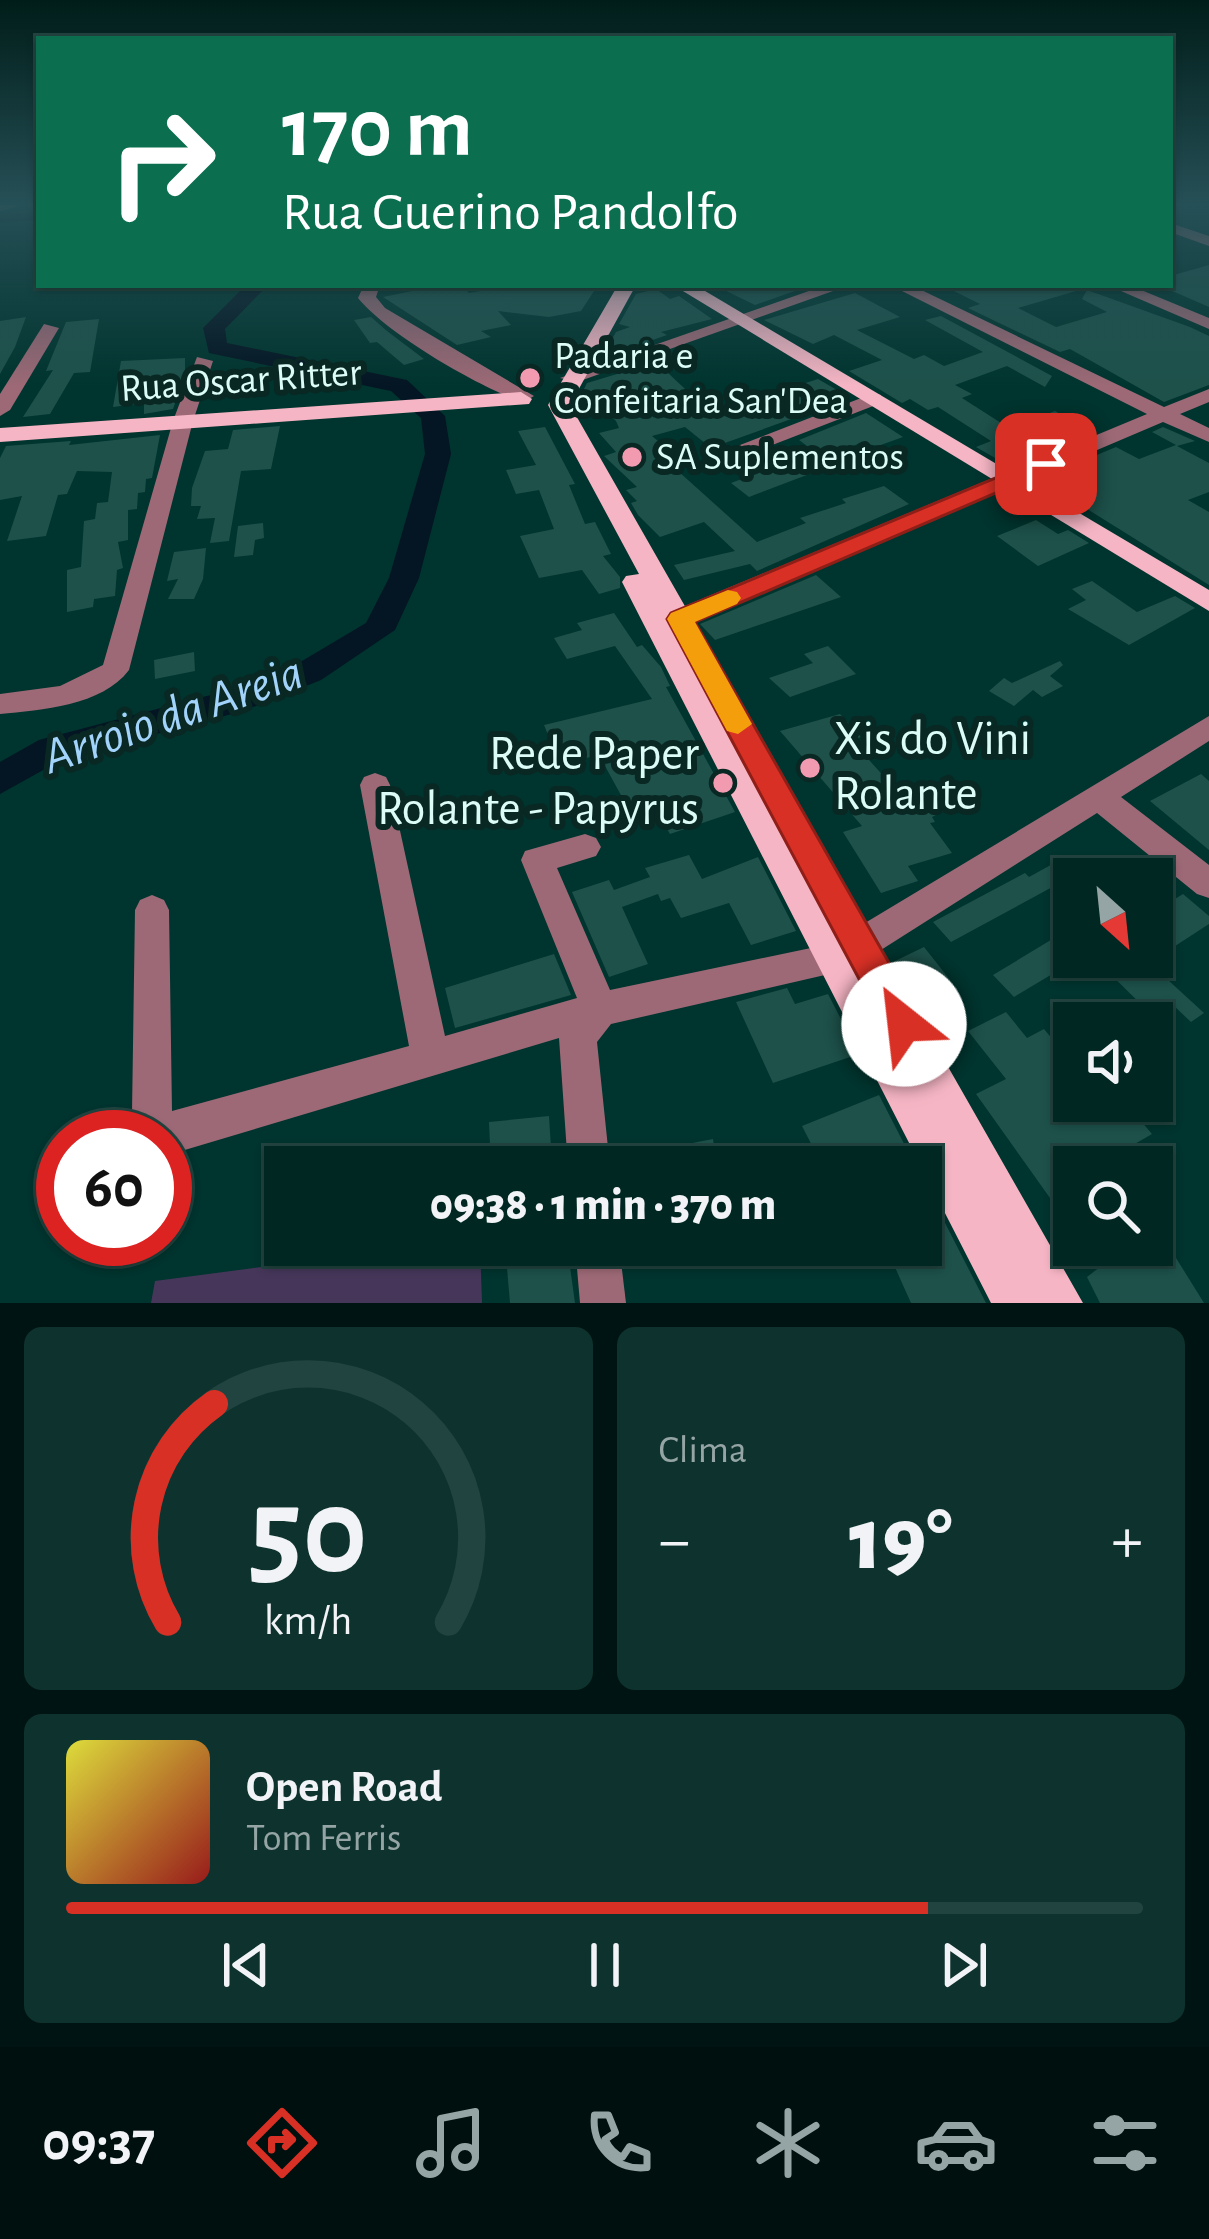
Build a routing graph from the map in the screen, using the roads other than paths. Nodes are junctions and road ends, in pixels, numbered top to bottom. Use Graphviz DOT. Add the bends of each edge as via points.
graph roads {
  1 [pos="371,288"];
  2 [pos="609,288"];
  3 [pos="625,288"];
  4 [pos="687,288"];
  5 [pos="834,288"];
  6 [pos="904,288"];
  7 [pos="1122,288"];
  8 [pos="740,321"];
  9 [pos="1209,324"];
  10 [pos="50,328"];
  11 [pos="590,331"];
  12 [pos="204,361"];
  13 [pos="1209,395"];
  14 [pos="542,398"];
  15 [pos="874,399"];
  16 [pos="0,410"];
  17 [pos="1164,414"];
  18 [pos="183,421"];
  19 [pos="0,435"];
  20 [pos="1209,436"];
  21 [pos="720,457"];
  22 [pos="1007,480"];
  23 [pos="1209,602"];
  24 [pos="670,622"];
  25 [pos="0,704"];
  26 [pos="1209,727"];
  27 [pos="375,785"];
  28 [pos="1099,797"];
  29 [pos="585,847"];
  30 [pos="1209,884"];
  31 [pos="152,910"];
  32 [pos="849,952"];
  33 [pos="600,1010"];
  34 [pos="431,1058"];
  35 [pos="588,1146"];
  36 [pos="599,1266"];
  37 [pos="603,1303"];
  38 [pos="1018,1303"];
  39 [pos="1058,1303"];
  1 -- 14 [label="street" via="367,298 379,312 487,380"];
  2 -- 11 [label="main road"];
  3 -- 11 [label="main road"];
  4 -- 8 [label="main road"];
  5 -- 8 [label="street"];
  6 -- 17 [label="street"];
  7 -- 9 [label="street"];
  8 -- 14 [label="street"];
  8 -- 15 [label="main road"];
  10 -- 16 [label="street"];
  11 -- 14 [label="main road"];
  11 -- 14 [label="main road"];
  12 -- 18 [label="street"];
  13 -- 17 [label="street"];
  14 -- 18 [label="main road, Rua Oscar Ritter"];
  14 -- 24 [label="main road"];
  15 -- 21 [label="street"];
  15 -- 22 [label="main road"];
  17 -- 20 [label="street"];
  17 -- 22 [label="street"];
  18 -- 19 [label="main road, Rua Oscar Ritter"];
  18 -- 25 [label="street" via="115,670 59,698"];
  22 -- 23 [label="main road"];
  22 -- 24 [label="street"];
  24 -- 32 [label="main road"];
  26 -- 28 [label="street"];
  27 -- 34 [label="street"];
  28 -- 30 [label="street"];
  28 -- 32 [label="street"];
  29 -- 33 [label="street" via="537,860"];
  31 -- 34 [label="street" via="152,1113 160,1130 178,1132"];
  32 -- 33 [label="street"];
  32 -- 38 [label="main road"];
  32 -- 39 [label="main road"];
  33 -- 34 [label="street"];
  33 -- 35 [label="street" via="578,1037"];
  36 -- 37 [label="street"];
}
